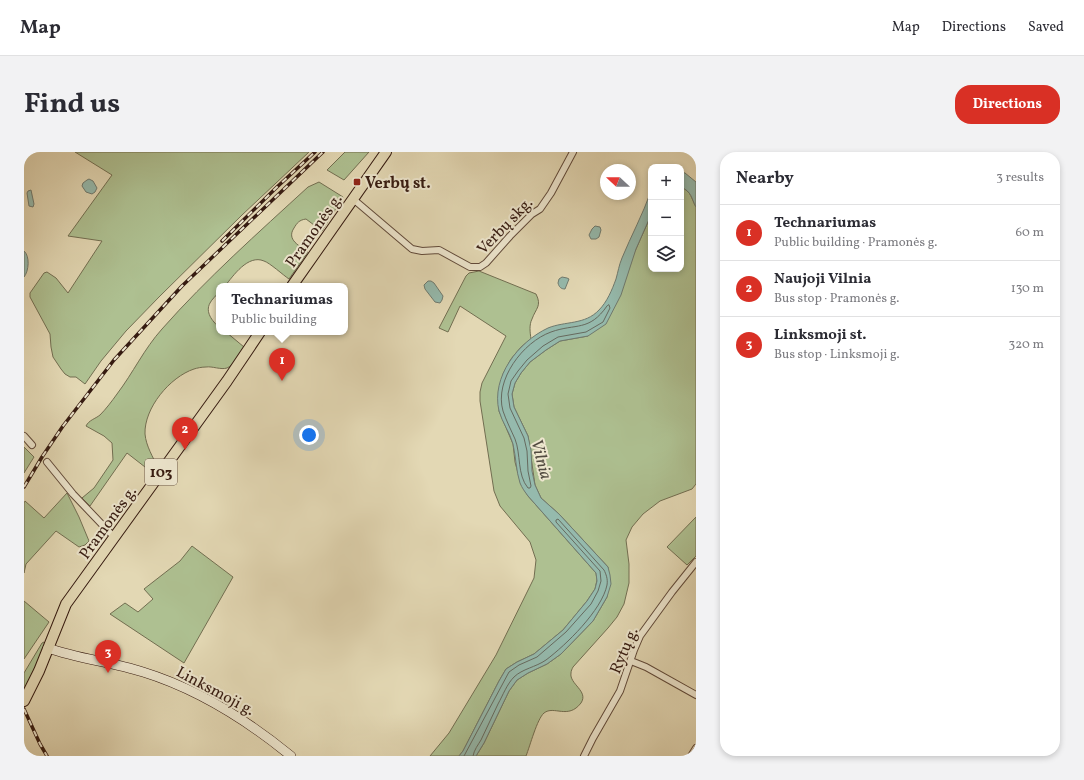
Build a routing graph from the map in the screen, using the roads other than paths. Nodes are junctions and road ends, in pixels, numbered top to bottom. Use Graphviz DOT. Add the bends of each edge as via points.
graph roads {
  1 [pos="386,152"];
  2 [pos="573,152"];
  3 [pos="353,199"];
  4 [pos="294,283"];
  5 [pos="258,335"];
  6 [pos="24,436"];
  7 [pos="32,445"];
  8 [pos="47,462"];
  9 [pos="114,537"];
  10 [pos="696,562"];
  11 [pos="48,648"];
  12 [pos="630,661"];
  13 [pos="696,695"];
  14 [pos="24,701"];
  15 [pos="696,748"];
  16 [pos="291,756"];
  17 [pos="584,756"];
  18 [pos="691,756"];
  1 -- 3 [label="main road, Pramonės g."];
  2 -- 3 [label="street, Verbų skg." via="552,193 540,209 480,267 470,267 439,250 412,249"];
  3 -- 4 [label="main road, Pramonės g."];
  5 -- 9 [label="main road, Pramonės g. / 103"];
  6 -- 7 [label="street"];
  8 -- 9 [label="street"];
  9 -- 11 [label="main road, Pramonės g. / 103" via="66,604"];
  10 -- 12 [label="street, Rytų g." via="640,636"];
  11 -- 14 [label="main road, Pramonės g. / 103"];
  11 -- 16 [label="main road, Linksmoji g." via="143,672 188,689 252,726"];
  12 -- 13 [label="street"];
  12 -- 17 [label="street, Rytų g." via="620,691"];
  15 -- 18 [label="street"];
}
